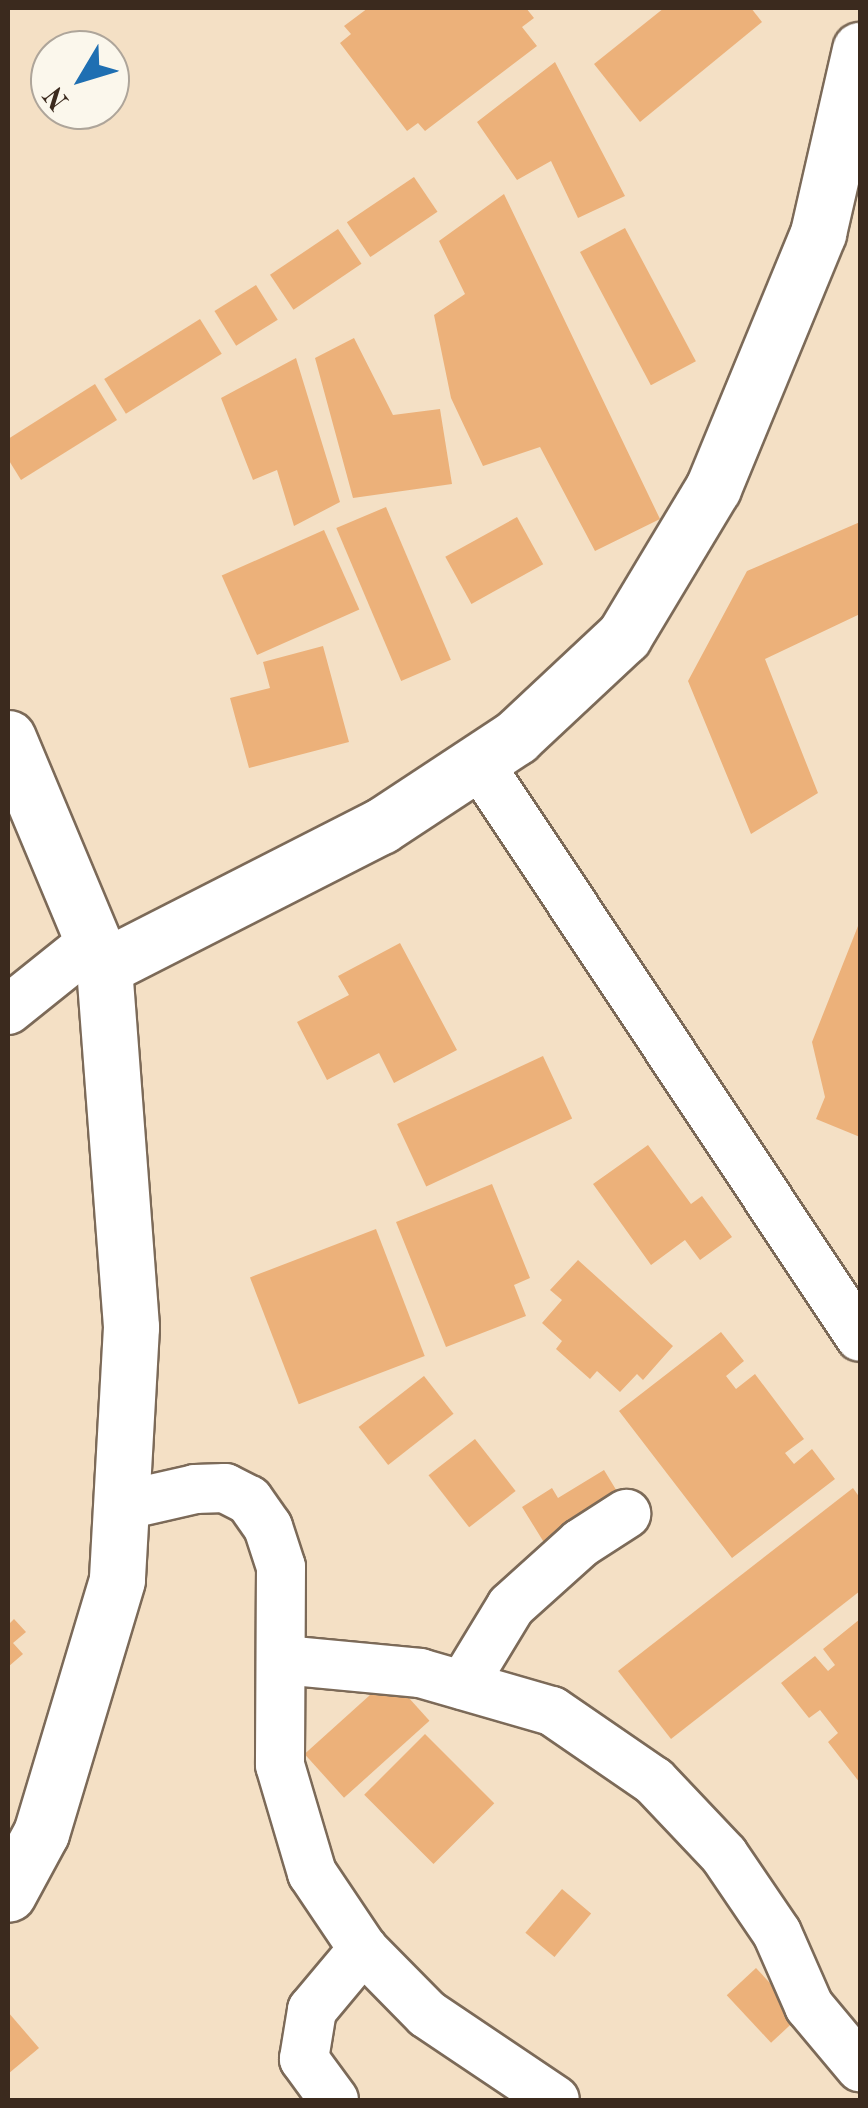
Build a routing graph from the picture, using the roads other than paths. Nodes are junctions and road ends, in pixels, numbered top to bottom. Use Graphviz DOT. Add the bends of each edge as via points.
graph roads {
  1 [pos="860,50"];
  2 [pos="8,738"];
  3 [pos="478,762"];
  4 [pos="20,790"];
  5 [pos="98,954"];
  6 [pos="8,1010"];
  7 [pos="860,1337"];
  8 [pos="121,1506"];
  9 [pos="626,1514"];
  10 [pos="283,1660"];
  11 [pos="462,1685"];
  12 [pos="8,1894"];
  13 [pos="363,1949"];
  14 [pos="860,2067"];
  15 [pos="334,2100"];
  16 [pos="555,2100"];
  1 -- 3 [label="street" via="818,233 713,488 624,636 516,736"];
  2 -- 4 [label="street"];
  3 -- 5 [label="street" via="382,826"];
  3 -- 7 [label="street"];
  4 -- 5 [label="street"];
  5 -- 6 [label="street"];
  5 -- 8 [label="street" via="131,1326"];
  8 -- 10 [label="street" via="210,1488 249,1500 268,1527 282,1567"];
  8 -- 12 [label="street" via="117,1580 41,1833"];
  9 -- 11 [label="street" via="580,1543 512,1606"];
  10 -- 11 [label="street" via="420,1674"];
  10 -- 13 [label="street" via="280,1766 312,1873"];
  11 -- 14 [label="street" via="552,1711 654,1781 724,1855 776,1934 809,2006"];
  13 -- 15 [label="street" via="312,2010 304,2059"];
  13 -- 16 [label="street" via="427,2014"];
}
